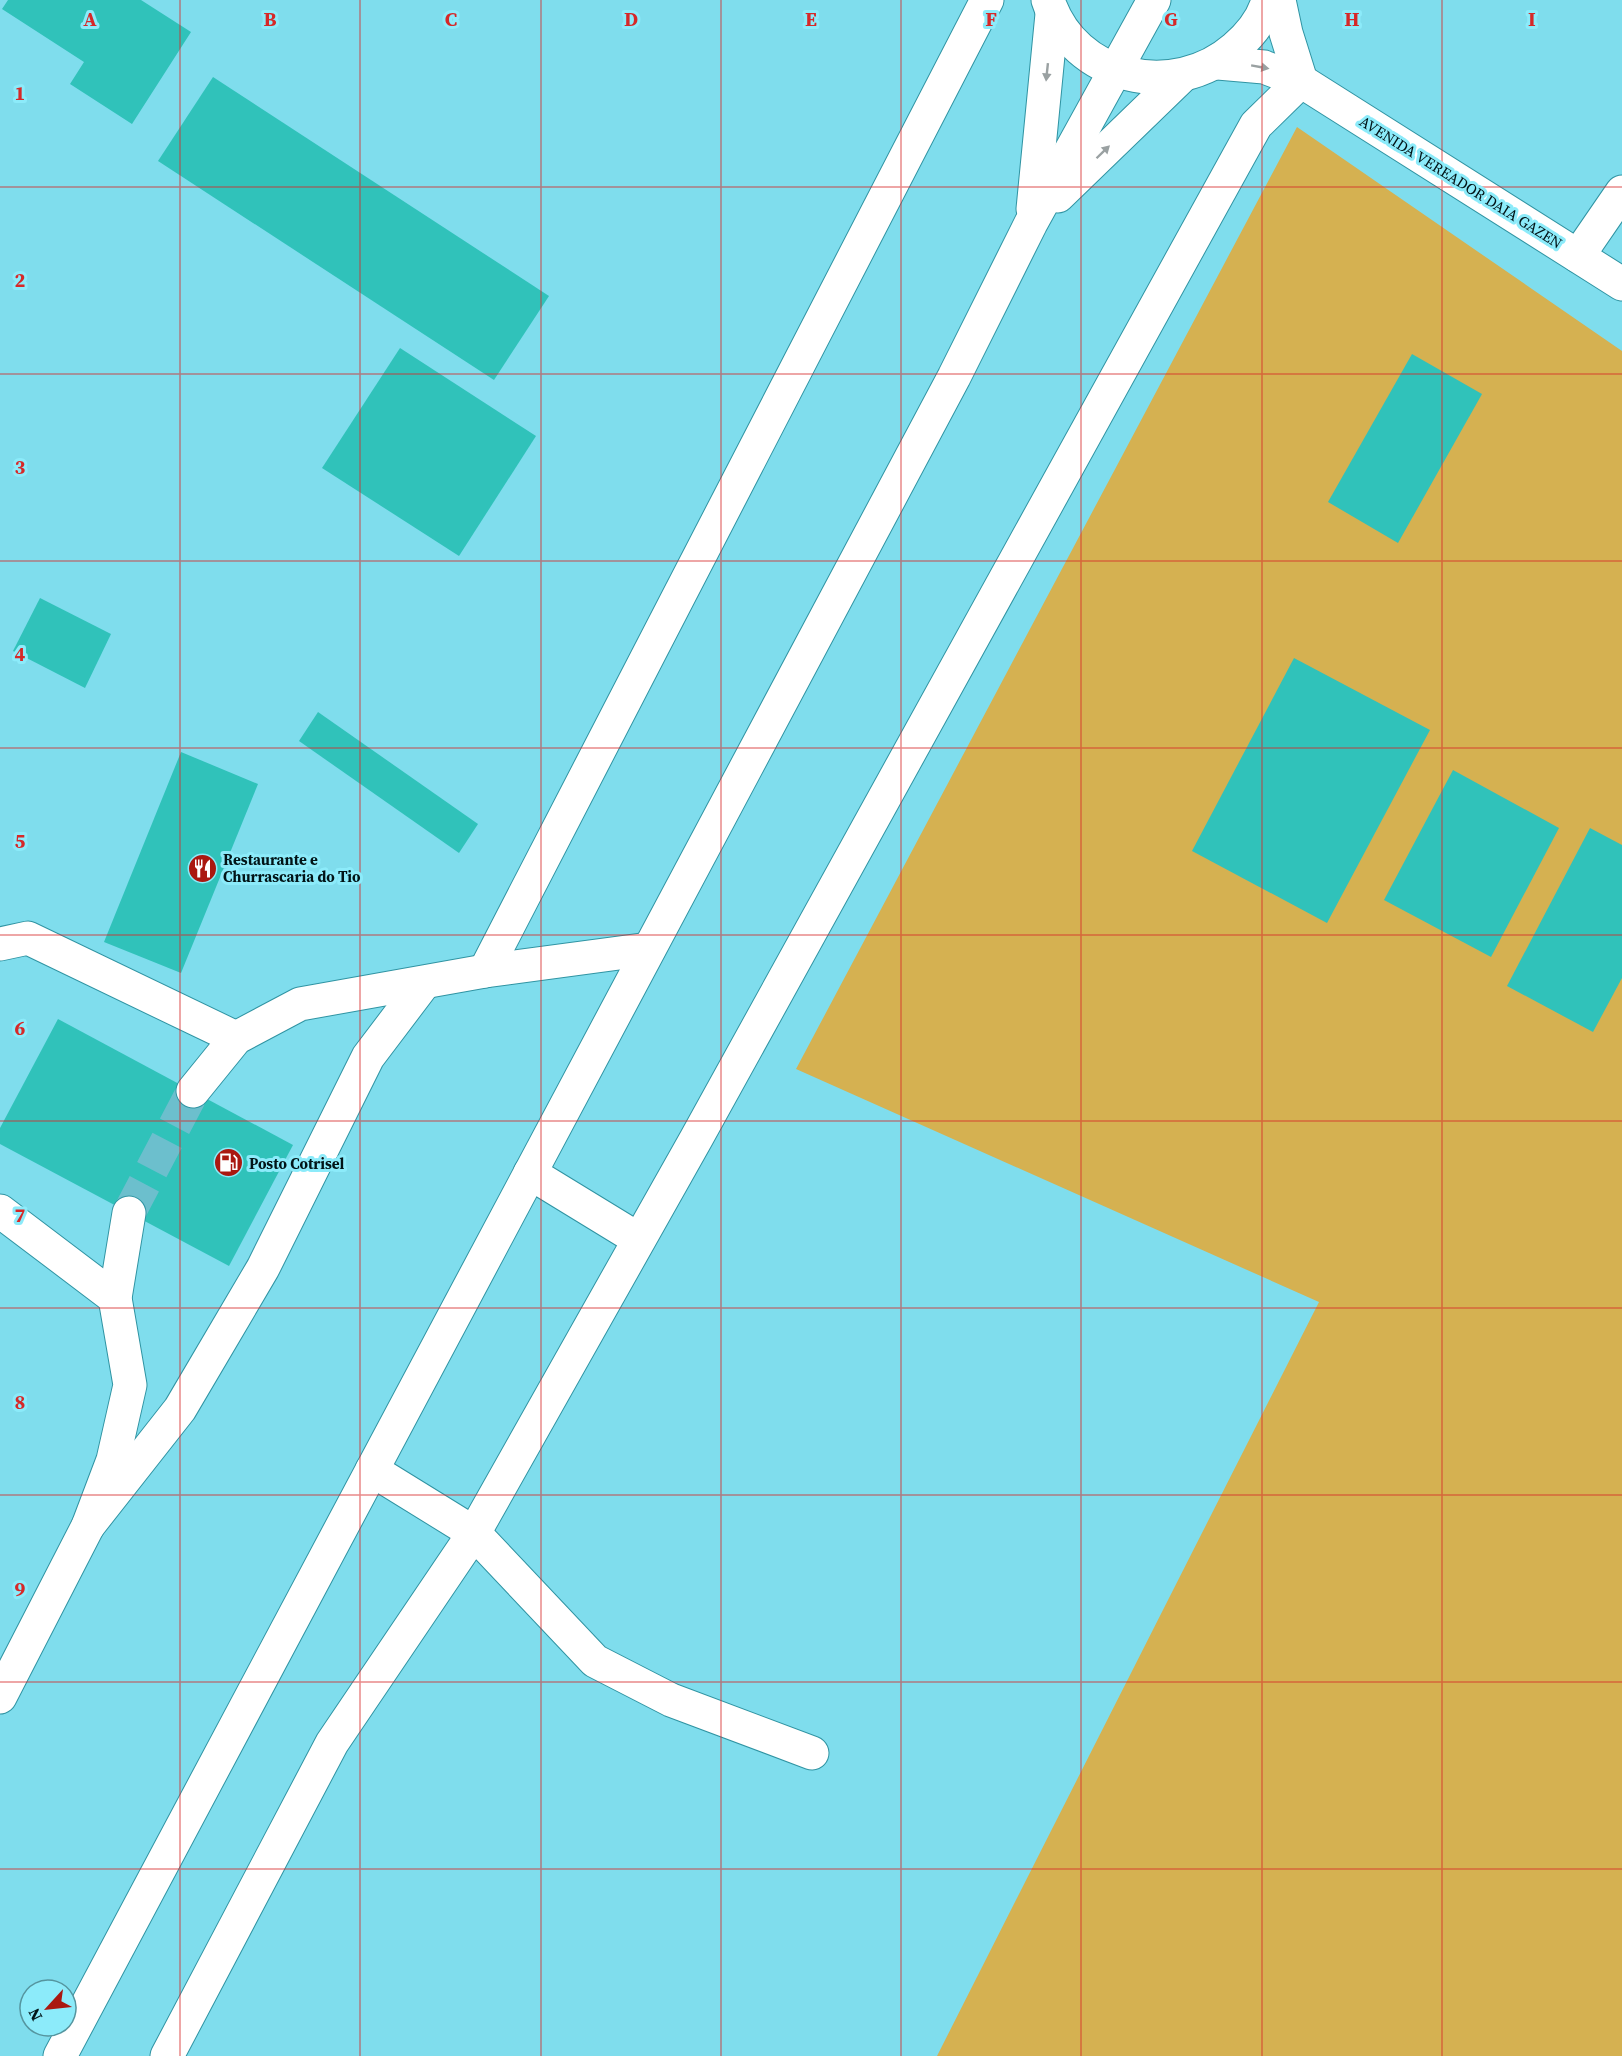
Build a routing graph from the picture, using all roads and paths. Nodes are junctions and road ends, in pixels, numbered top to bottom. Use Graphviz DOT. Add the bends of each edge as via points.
graph roads {
  1 [pos="987,0"];
  2 [pos="1154,0"];
  3 [pos="1268,0"];
  4 [pos="1279,0"];
  5 [pos="1050,7"];
  6 [pos="1218,63"];
  7 [pos="1116,71"];
  8 [pos="1181,77"];
  9 [pos="1301,81"];
  10 [pos="1622,192"];
  11 [pos="1031,223"];
  12 [pos="1578,256"];
  13 [pos="1622,284"];
  14 [pos="0,945"];
  15 [pos="649,950"];
  16 [pos="485,971"];
  17 [pos="424,983"];
  18 [pos="236,1038"];
  19 [pos="193,1091"];
  20 [pos="530,1173"];
  21 [pos="0,1211"];
  22 [pos="129,1212"];
  23 [pos="638,1239"];
  24 [pos="115,1298"];
  25 [pos="372,1470"];
  26 [pos="88,1526"];
  27 [pos="474,1533"];
  28 [pos="0,1697"];
  29 [pos="812,1753"];
  30 [pos="60,2056"];
  31 [pos="167,2056"];
  1 -- 16 [label="main road"];
  2 -- 7 [label="main road"];
  3 -- 6 [label="main road" via="1248,36"];
  4 -- 9 [label="main road"];
  5 -- 7 [label="main road" via="1073,44"];
  5 -- 11 [label="main road, one-way"];
  6 -- 8 [label="main road"];
  6 -- 9 [label="main road, AVENIDA VEREADOR DAIA GAZEN, one-way" via="1264,67"];
  7 -- 8 [label="main road" via="1140,78"];
  7 -- 11 [label="main road"];
  11 -- 8 [label="main road, one-way"];
  9 -- 12 [label="main road, AVENIDA VEREADOR DAIA GAZEN"];
  9 -- 23 [label="main road" via="1256,125"];
  10 -- 12 [label="main road"];
  11 -- 15 [label="main road" via="954,376"];
  12 -- 13 [label="main road, AVENIDA VEREADOR DAIA GAZEN"];
  14 -- 18 [label="main road" via="28,938"];
  15 -- 16 [label="main road"];
  15 -- 20 [label="main road"];
  16 -- 17 [label="main road"];
  17 -- 18 [label="main road" via="300,1004"];
  17 -- 26 [label="main road" via="368,1057 263,1268 180,1409"];
  18 -- 19 [label="main road"];
  20 -- 23 [label="main road"];
  20 -- 25 [label="main road"];
  21 -- 24 [label="main road"];
  22 -- 24 [label="main road"];
  23 -- 27 [label="main road"];
  24 -- 26 [label="main road" via="130,1385 113,1460"];
  25 -- 27 [label="main road"];
  25 -- 30 [label="main road"];
  26 -- 28 [label="main road"];
  27 -- 29 [label="main road" via="596,1661 671,1700"];
  27 -- 31 [label="main road" via="332,1743"];
}
